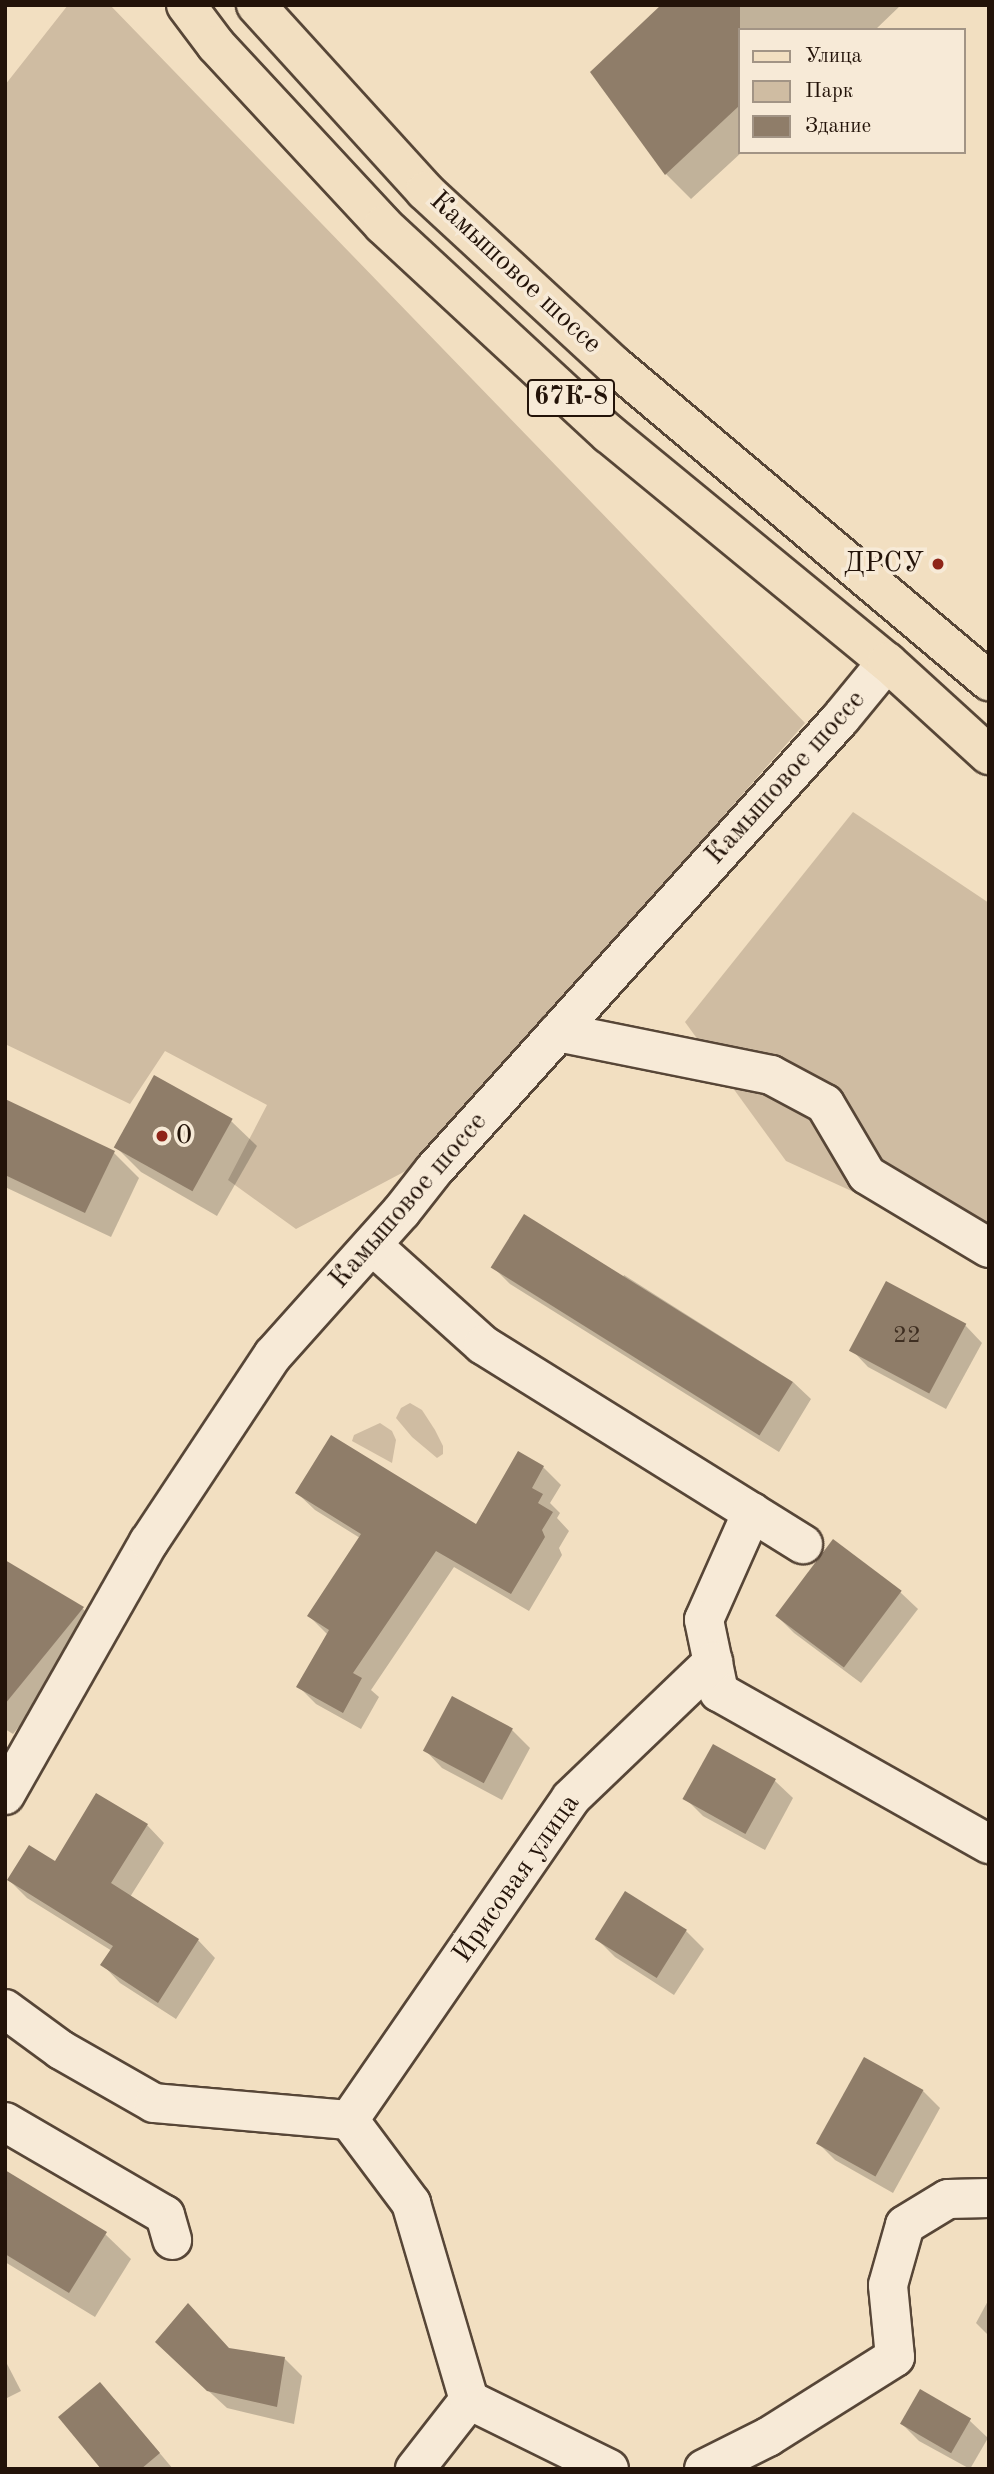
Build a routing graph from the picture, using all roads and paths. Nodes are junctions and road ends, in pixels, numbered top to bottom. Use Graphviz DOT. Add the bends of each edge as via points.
graph roads {
  1 [pos="186,5"];
  2 [pos="256,5"];
  3 [pos="887,662"];
  4 [pos="989,681"];
  5 [pos="989,755"];
  6 [pos="558,1032"];
  7 [pos="372,1245"];
  8 [pos="989,1248"];
  9 [pos="752,1512"];
  10 [pos="803,1544"];
  11 [pos="713,1662"];
  12 [pos="5,1795"];
  13 [pos="989,1844"];
  14 [pos="5,2009"];
  15 [pos="349,2119"];
  16 [pos="5,2122"];
  17 [pos="989,2198"];
  18 [pos="172,2240"];
  19 [pos="469,2400"];
  20 [pos="415,2469"];
  21 [pos="609,2469"];
  22 [pos="704,2469"];
  1 -- 3 [label="main road, Камышовое шоссе / 67К-8" via="216,45 383,225 609,434"];
  2 -- 4 [label="main road, Камышовое шоссе / 67К-8" via="425,191 525,284 616,367"];
  3 -- 5 [label="main road, Камышовое шоссе / 67К-8"];
  3 -- 6 [label="street, Камышовое шоссе"];
  6 -- 7 [label="street, Камышовое шоссе"];
  6 -- 8 [label="street" via="771,1075 825,1104 867,1175"];
  7 -- 9 [label="street" via="483,1345"];
  7 -- 12 [label="street, Камышовое шоссе" via="273,1355 149,1542"];
  9 -- 10 [label="street"];
  9 -- 11 [label="street" via="704,1620"];
  11 -- 13 [label="street" via="719,1692"];
  11 -- 15 [label="street, Ирисовая улица" via="571,1798"];
  14 -- 15 [label="street" via="61,2050 154,2102"];
  15 -- 19 [label="street" via="411,2203"];
  16 -- 18 [label="street" via="165,2215"];
  17 -- 22 [label="street" via="948,2199 905,2225 888,2285 895,2357 768,2437"];
  19 -- 20 [label="street"];
  19 -- 21 [label="street"];
}
